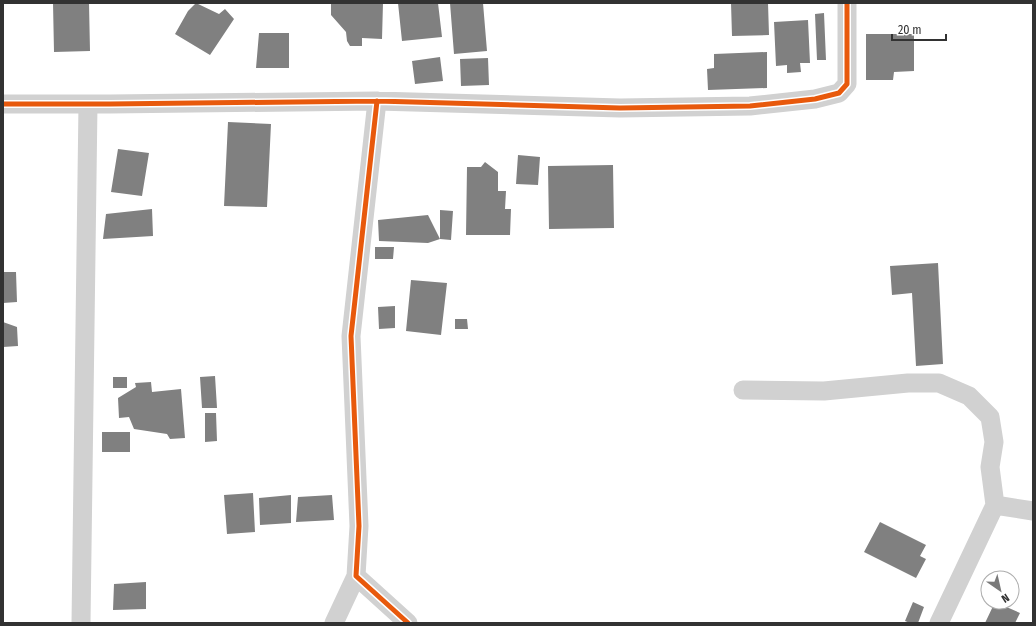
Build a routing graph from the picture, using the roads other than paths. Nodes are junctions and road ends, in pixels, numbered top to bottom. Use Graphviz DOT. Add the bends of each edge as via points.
graph roads {
  1 [pos="847,3"];
  2 [pos="377,101"];
  3 [pos="3,104"];
  4 [pos="88,104"];
  5 [pos="743,390"];
  6 [pos="995,505"];
  7 [pos="1033,511"];
  8 [pos="356,576"];
  9 [pos="81,623"];
  10 [pos="334,623"];
  11 [pos="408,623"];
  12 [pos="939,623"];
  1 -- 2 [label="street" via="847,84 839,93 815,99 750,106 620,108"];
  2 -- 4 [label="street"];
  2 -- 8 [label="street" via="351,336 359,526"];
  3 -- 4 [label="street"];
  4 -- 9 [label="street"];
  5 -- 6 [label="street" via="824,390 939,383 970,396 990,417 994,442 990,467"];
  6 -- 7 [label="street"];
  6 -- 12 [label="street"];
  8 -- 10 [label="street"];
  8 -- 11 [label="street"];
}
